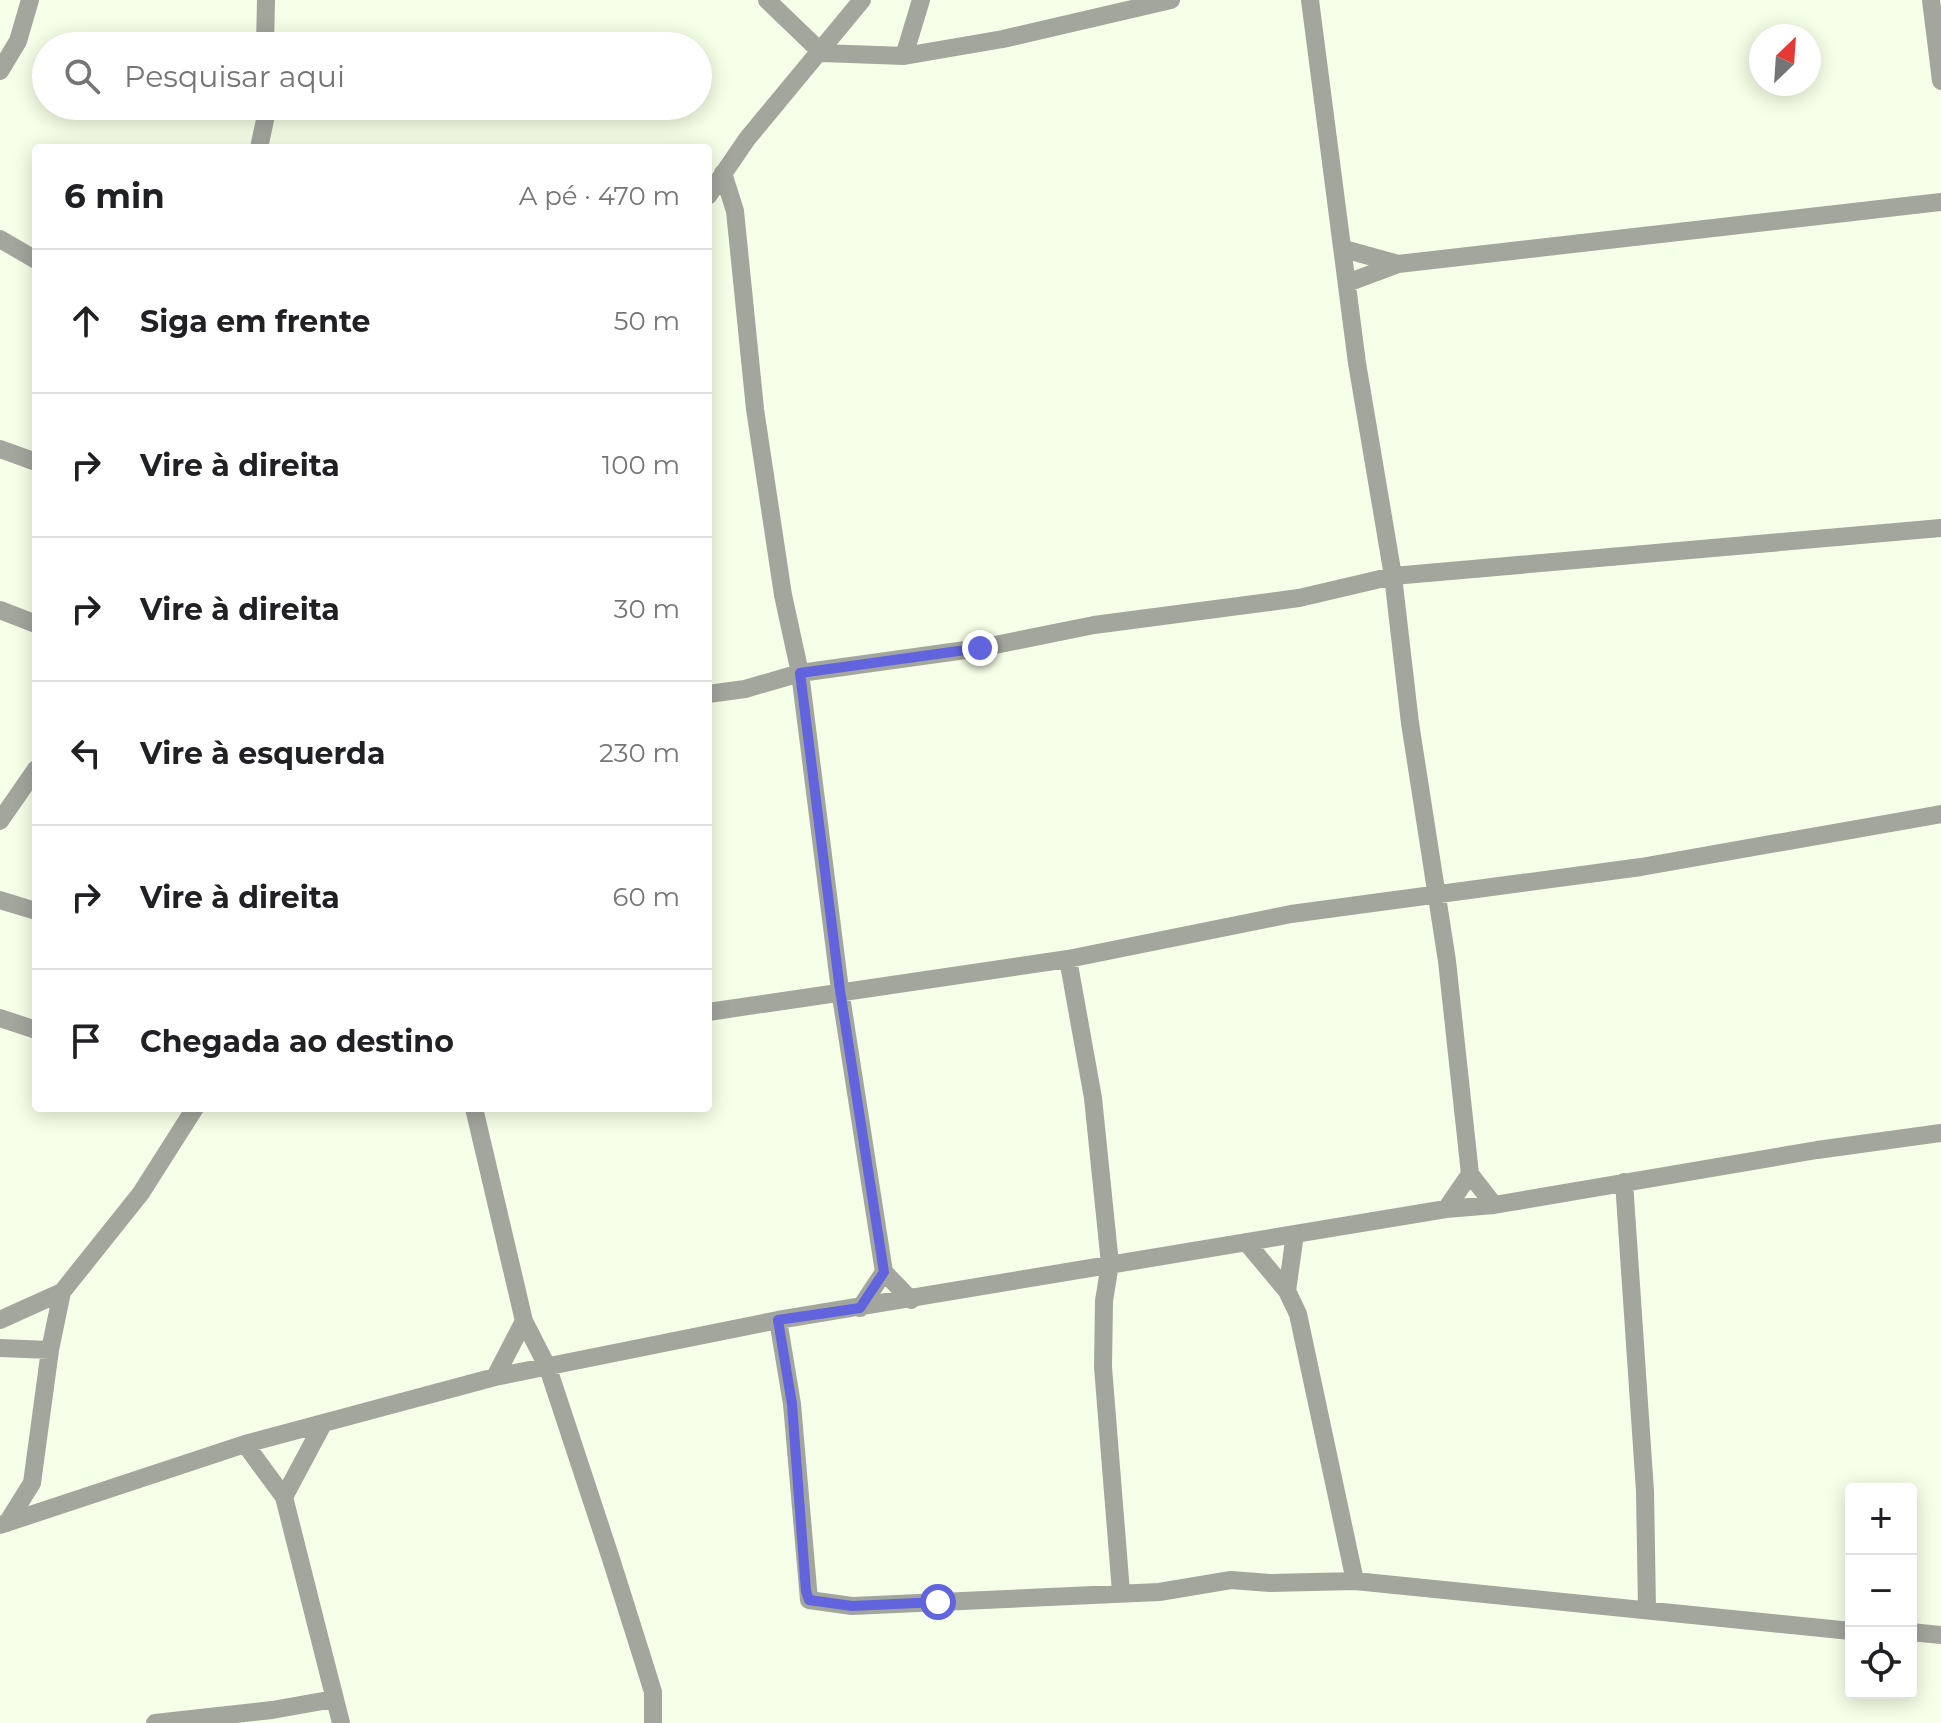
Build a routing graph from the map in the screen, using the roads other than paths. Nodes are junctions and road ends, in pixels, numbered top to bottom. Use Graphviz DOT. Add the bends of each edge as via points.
graph roads {
  1 [pos="30,0"];
  2 [pos="266,0"];
  3 [pos="767,0"];
  4 [pos="862,0"];
  5 [pos="921,0"];
  6 [pos="1171,0"];
  7 [pos="1310,0"];
  8 [pos="1931,0"];
  9 [pos="265,32"];
  10 [pos="822,53"];
  11 [pos="904,56"];
  12 [pos="0,71"];
  13 [pos="1941,81"];
  14 [pos="265,120"];
  15 [pos="260,144"];
  16 [pos="723,173"];
  17 [pos="712,190"];
  18 [pos="1941,202"];
  19 [pos="0,239"];
  20 [pos="1344,249"];
  21 [pos="32,258"];
  22 [pos="1398,264"];
  23 [pos="1347,283"];
  24 [pos="0,449"];
  25 [pos="32,461"];
  26 [pos="1941,528"];
  27 [pos="1393,576"];
  28 [pos="0,610"];
  29 [pos="32,622"];
  30 [pos="800,673"];
  31 [pos="712,693"];
  32 [pos="32,775"];
  33 [pos="1941,814"];
  34 [pos="0,821"];
  35 [pos="1437,895"];
  36 [pos="0,900"];
  37 [pos="32,910"];
  38 [pos="1068,959"];
  39 [pos="840,990"];
  40 [pos="712,1011"];
  41 [pos="0,1018"];
  42 [pos="32,1029"];
  43 [pos="192,1112"];
  44 [pos="475,1112"];
  45 [pos="1941,1133"];
  46 [pos="1470,1174"];
  47 [pos="1624,1182"];
  48 [pos="1494,1205"];
  49 [pos="1446,1209"];
  50 [pos="1295,1234"];
  51 [pos="1246,1242"];
  52 [pos="1110,1264"];
  53 [pos="884,1272"];
  54 [pos="1287,1291"];
  55 [pos="62,1292"];
  56 [pos="911,1300"];
  57 [pos="860,1308"];
  58 [pos="0,1320"];
  59 [pos="778,1320"];
  60 [pos="524,1321"];
  61 [pos="0,1348"];
  62 [pos="50,1350"];
  63 [pos="548,1368"];
  64 [pos="495,1377"];
  65 [pos="323,1424"];
  66 [pos="245,1444"];
  67 [pos="32,1483"];
  68 [pos="284,1497"];
  69 [pos="58,1506"];
  70 [pos="3,1524"];
  71 [pos="1355,1581"];
  72 [pos="1121,1592"];
  73 [pos="1647,1608"];
  74 [pos="1845,1630"];
  75 [pos="1917,1633"];
  76 [pos="1941,1635"];
  77 [pos="334,1699"];
  78 [pos="155,1723"];
  79 [pos="341,1723"];
  80 [pos="653,1723"];
  1 -- 12 [label="street" via="18,41"];
  2 -- 9 [label="street"];
  3 -- 10 [label="street"];
  4 -- 10 [label="street"];
  5 -- 11 [label="street"];
  6 -- 11 [label="street"];
  7 -- 20 [label="street"];
  8 -- 13 [label="street"];
  10 -- 11 [label="street"];
  10 -- 16 [label="street"];
  14 -- 15 [label="street"];
  16 -- 17 [label="street"];
  16 -- 30 [label="street" via="735,211 755,409"];
  18 -- 22 [label="street"];
  19 -- 21 [label="street"];
  20 -- 22 [label="street"];
  20 -- 23 [label="street"];
  22 -- 23 [label="street"];
  23 -- 27 [label="street"];
  24 -- 25 [label="street"];
  26 -- 27 [label="street"];
  27 -- 30 [label="street" via="1299,598"];
  27 -- 35 [label="street"];
  28 -- 29 [label="street"];
  30 -- 31 [label="street"];
  30 -- 39 [label="street"];
  32 -- 34 [label="street"];
  33 -- 35 [label="street" via="1641,867"];
  35 -- 38 [label="street" via="1291,914"];
  35 -- 46 [label="street"];
  36 -- 37 [label="street"];
  38 -- 39 [label="street"];
  38 -- 52 [label="street" via="1093,1098"];
  39 -- 40 [label="street"];
  39 -- 53 [label="street"];
  41 -- 42 [label="street"];
  43 -- 55 [label="street" via="141,1193"];
  44 -- 60 [label="street"];
  45 -- 47 [label="street"];
  46 -- 48 [label="street"];
  46 -- 49 [label="street"];
  47 -- 48 [label="street"];
  47 -- 73 [label="street" via="1645,1491"];
  48 -- 49 [label="street"];
  49 -- 50 [label="street"];
  50 -- 51 [label="street"];
  50 -- 54 [label="street"];
  51 -- 52 [label="street"];
  51 -- 54 [label="street"];
  52 -- 56 [label="street"];
  52 -- 72 [label="street" via="1103,1367"];
  53 -- 56 [label="street"];
  53 -- 57 [label="street"];
  54 -- 71 [label="street" via="1306,1344"];
  55 -- 58 [label="street"];
  55 -- 62 [label="street"];
  56 -- 57 [label="street"];
  57 -- 59 [label="street"];
  59 -- 63 [label="street"];
  59 -- 72 [label="street" via="792,1404 809,1600 852,1606"];
  60 -- 63 [label="street"];
  60 -- 64 [label="street"];
  61 -- 62 [label="street"];
  62 -- 67 [label="street"];
  63 -- 64 [label="street"];
  63 -- 80 [label="street" via="653,1692"];
  64 -- 65 [label="street"];
  65 -- 66 [label="street"];
  65 -- 68 [label="street"];
  66 -- 68 [label="street"];
  66 -- 69 [label="street"];
  67 -- 69 [label="street"];
  67 -- 70 [label="street"];
  68 -- 77 [label="street"];
  69 -- 70 [label="street"];
  71 -- 72 [label="street" via="1231,1580 1159,1592"];
  71 -- 73 [label="street"];
  73 -- 74 [label="street"];
  75 -- 76 [label="street"];
  77 -- 78 [label="street"];
  77 -- 79 [label="street"];
}
